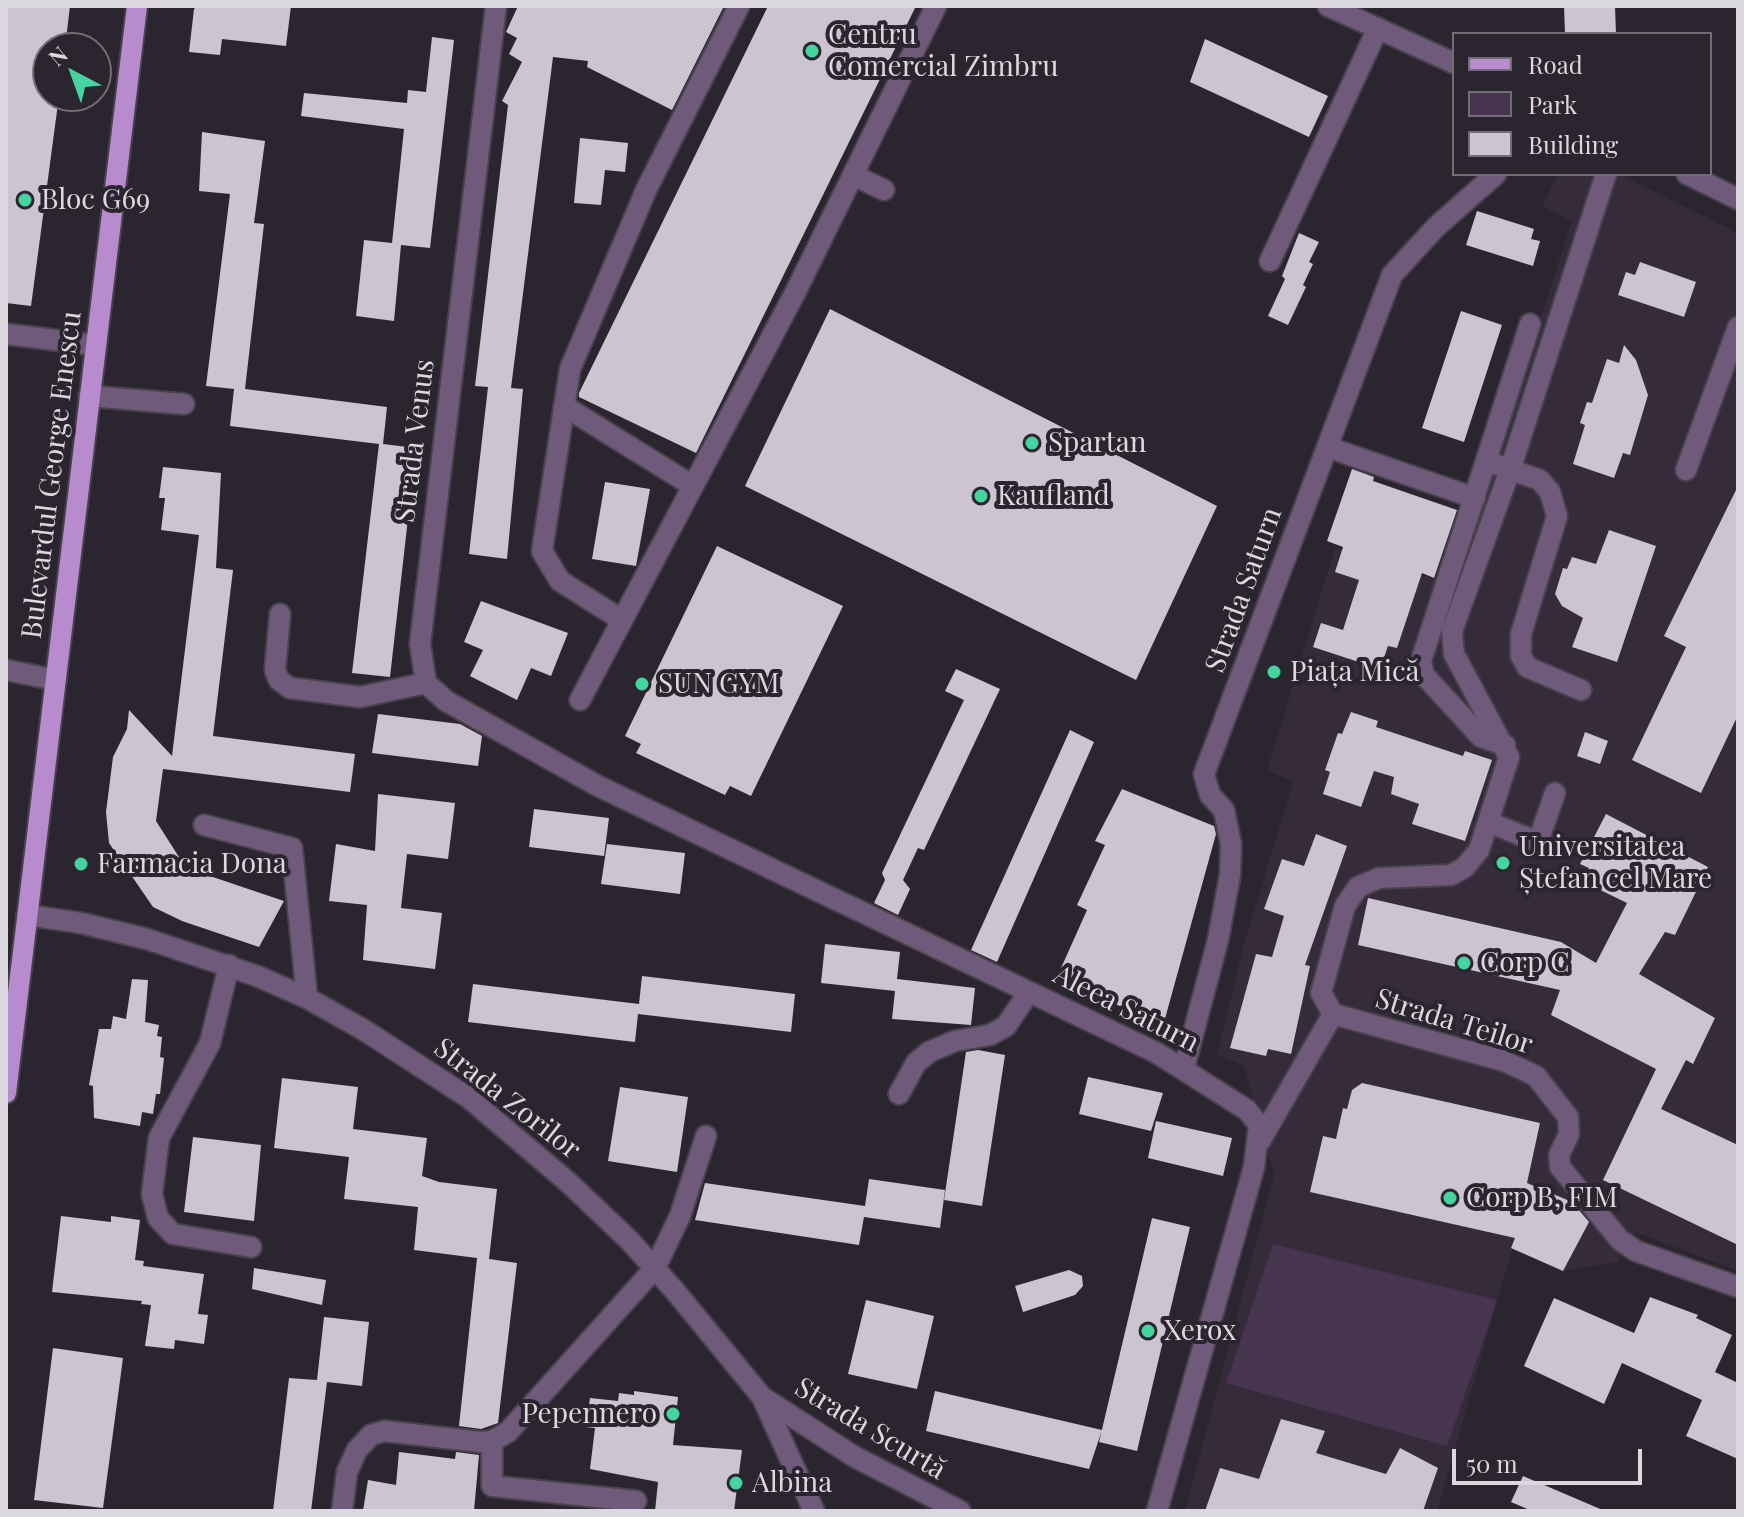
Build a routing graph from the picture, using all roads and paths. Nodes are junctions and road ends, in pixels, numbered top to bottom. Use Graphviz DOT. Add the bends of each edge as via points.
graph roads {
  1 [pos="137,6"];
  2 [pos="496,6"];
  3 [pos="739,6"];
  4 [pos="936,6"];
  5 [pos="1329,6"];
  6 [pos="1378,28"];
  7 [pos="1452,62"];
  8 [pos="853,175"];
  9 [pos="1494,176"];
  10 [pos="1605,176"];
  11 [pos="1691,176"];
  12 [pos="884,190"];
  13 [pos="1738,199"];
  14 [pos="1270,261"];
  15 [pos="1530,324"];
  16 [pos="1738,327"];
  17 [pos="6,334"];
  18 [pos="95,345"];
  19 [pos="89,396"];
  20 [pos="184,404"];
  21 [pos="564,406"];
  22 [pos="1327,447"];
  23 [pos="1486,461"];
  24 [pos="1510,470"];
  25 [pos="1686,470"];
  26 [pos="693,486"];
  27 [pos="1475,498"];
  28 [pos="280,614"];
  29 [pos="622,620"];
  30 [pos="6,670"];
  31 [pos="56,680"];
  32 [pos="426,683"];
  33 [pos="1581,690"];
  34 [pos="580,700"];
  35 [pos="1505,745"];
  36 [pos="1555,793"];
  37 [pos="1488,822"];
  38 [pos="204,825"];
  39 [pos="27,915"];
  40 [pos="229,965"];
  41 [pos="1029,992"];
  42 [pos="307,998"];
  43 [pos="1329,1009"];
  44 [pos="1184,1068"];
  45 [pos="6,1093"];
  46 [pos="899,1094"];
  47 [pos="706,1136"];
  48 [pos="1260,1141"];
  49 [pos="251,1247"];
  50 [pos="655,1268"];
  51 [pos="1738,1287"];
  52 [pos="762,1397"];
  53 [pos="492,1441"];
  54 [pos="636,1501"];
  55 [pos="951,1510"];
  56 [pos="342,1511"];
  57 [pos="814,1511"];
  58 [pos="1157,1511"];
  1 -- 18 [label="main road, Bulevardul George Enescu"];
  2 -- 32 [label="street, Strada Venus" via="420,644"];
  3 -- 21 [label="street" via="647,188 570,369"];
  4 -- 8 [label="street"];
  5 -- 6 [label="street"];
  6 -- 7 [label="street"];
  6 -- 14 [label="street"];
  8 -- 12 [label="street"];
  8 -- 26 [label="street"];
  9 -- 22 [label="street, Strada Saturn" via="1392,275"];
  10 -- 24 [label="street"];
  11 -- 13 [label="street"];
  15 -- 23 [label="street"];
  16 -- 25 [label="street"];
  17 -- 18 [label="street"];
  18 -- 19 [label="main road, Bulevardul George Enescu"];
  19 -- 20 [label="street"];
  19 -- 31 [label="main road, Bulevardul George Enescu"];
  21 -- 26 [label="street"];
  21 -- 29 [label="street" via="542,551 560,581"];
  22 -- 27 [label="street"];
  22 -- 44 [label="street, Strada Saturn" via="1204,774 1210,795 1224,810 1230,875"];
  23 -- 24 [label="street"];
  23 -- 27 [label="street"];
  24 -- 33 [label="street" via="1540,480 1557,516 1521,634 1521,656 1527,667"];
  24 -- 35 [label="street" via="1452,631 1454,654"];
  26 -- 29 [label="street"];
  27 -- 35 [label="street" via="1421,661 1424,675 1481,737"];
  28 -- 32 [label="street" via="275,670 290,688 360,697"];
  29 -- 34 [label="street"];
  30 -- 31 [label="street"];
  31 -- 39 [label="main road, Bulevardul George Enescu"];
  32 -- 41 [label="street, Aleea Saturn" via="446,701 598,786"];
  35 -- 37 [label="street" via="1509,757"];
  36 -- 37 [label="street" via="1538,842"];
  37 -- 43 [label="street" via="1479,850 1451,875 1379,878 1358,887 1345,906 1321,993"];
  38 -- 42 [label="street" via="292,848"];
  39 -- 40 [label="street, Strada Zorilor" via="81,923"];
  39 -- 45 [label="main road, Bulevardul George Enescu"];
  40 -- 42 [label="street, Strada Zorilor"];
  40 -- 49 [label="street" via="210,1043 159,1138 152,1194 158,1218 173,1234"];
  41 -- 44 [label="street, Aleea Saturn"];
  41 -- 46 [label="street" via="1006,1026 929,1052 916,1063"];
  42 -- 50 [label="street, Strada Zorilor" via="469,1098 569,1183"];
  43 -- 48 [label="street"];
  43 -- 51 [label="street, Strada Teilor" via="1504,1061 1536,1076 1568,1117 1560,1167 1620,1240 1636,1251"];
  44 -- 48 [label="street, Aleea Saturn" via="1247,1110 1259,1125"];
  47 -- 50 [label="street" via="680,1216"];
  48 -- 58 [label="street"];
  50 -- 52 [label="street, Strada Zorilor"];
  50 -- 53 [label="street" via="508,1432"];
  52 -- 55 [label="street, Strada Scurtă"];
  52 -- 57 [label="street, Strada Zorilor"];
  53 -- 54 [label="street" via="492,1486"];
  53 -- 56 [label="street" via="384,1431 371,1435 347,1472"];
}
